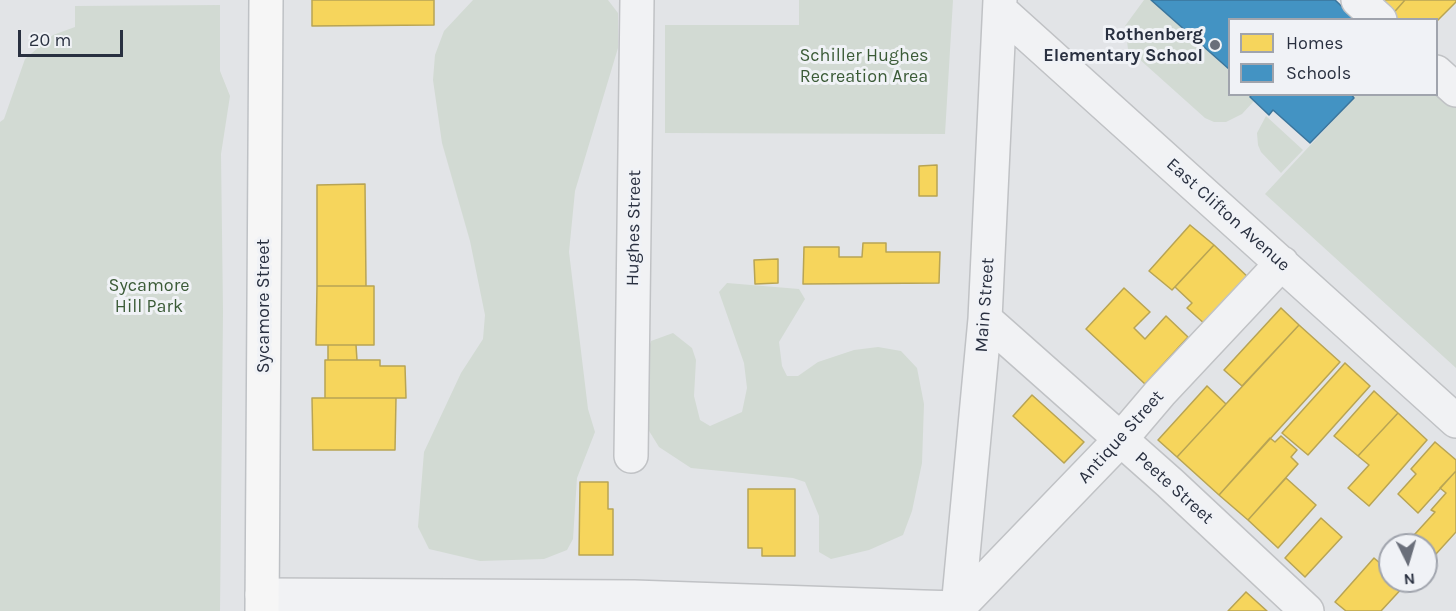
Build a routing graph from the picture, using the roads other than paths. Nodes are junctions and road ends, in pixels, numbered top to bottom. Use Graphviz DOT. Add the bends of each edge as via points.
graph roads {
  1 [pos="266,0"];
  2 [pos="637,0"];
  3 [pos="1358,0"];
  4 [pos="1000,5"];
  5 [pos="1378,18"];
  6 [pos="1438,73"];
  7 [pos="1456,90"];
  8 [pos="1282,263"];
  9 [pos="985,319"];
  10 [pos="1456,421"];
  11 [pos="1120,440"];
  12 [pos="631,456"];
  13 [pos="262,603"];
  14 [pos="959,610"];
  15 [pos="1307,611"];
  1 -- 13 [label="main road, Sycamore Street"];
  2 -- 12 [label="street, Hughes Street"];
  3 -- 5 [label="street"];
  4 -- 8 [label="street, East Clifton Avenue"];
  4 -- 9 [label="street, Main Street"];
  6 -- 7 [label="street"];
  8 -- 10 [label="street, East Clifton Avenue"];
  8 -- 11 [label="street, Antique Street"];
  9 -- 11 [label="street, Peete Street"];
  9 -- 14 [label="street, Main Street"];
  11 -- 14 [label="street, Antique Street"];
  11 -- 15 [label="street, Peete Street"];
  13 -- 14 [label="street" via="634,597"];
}
